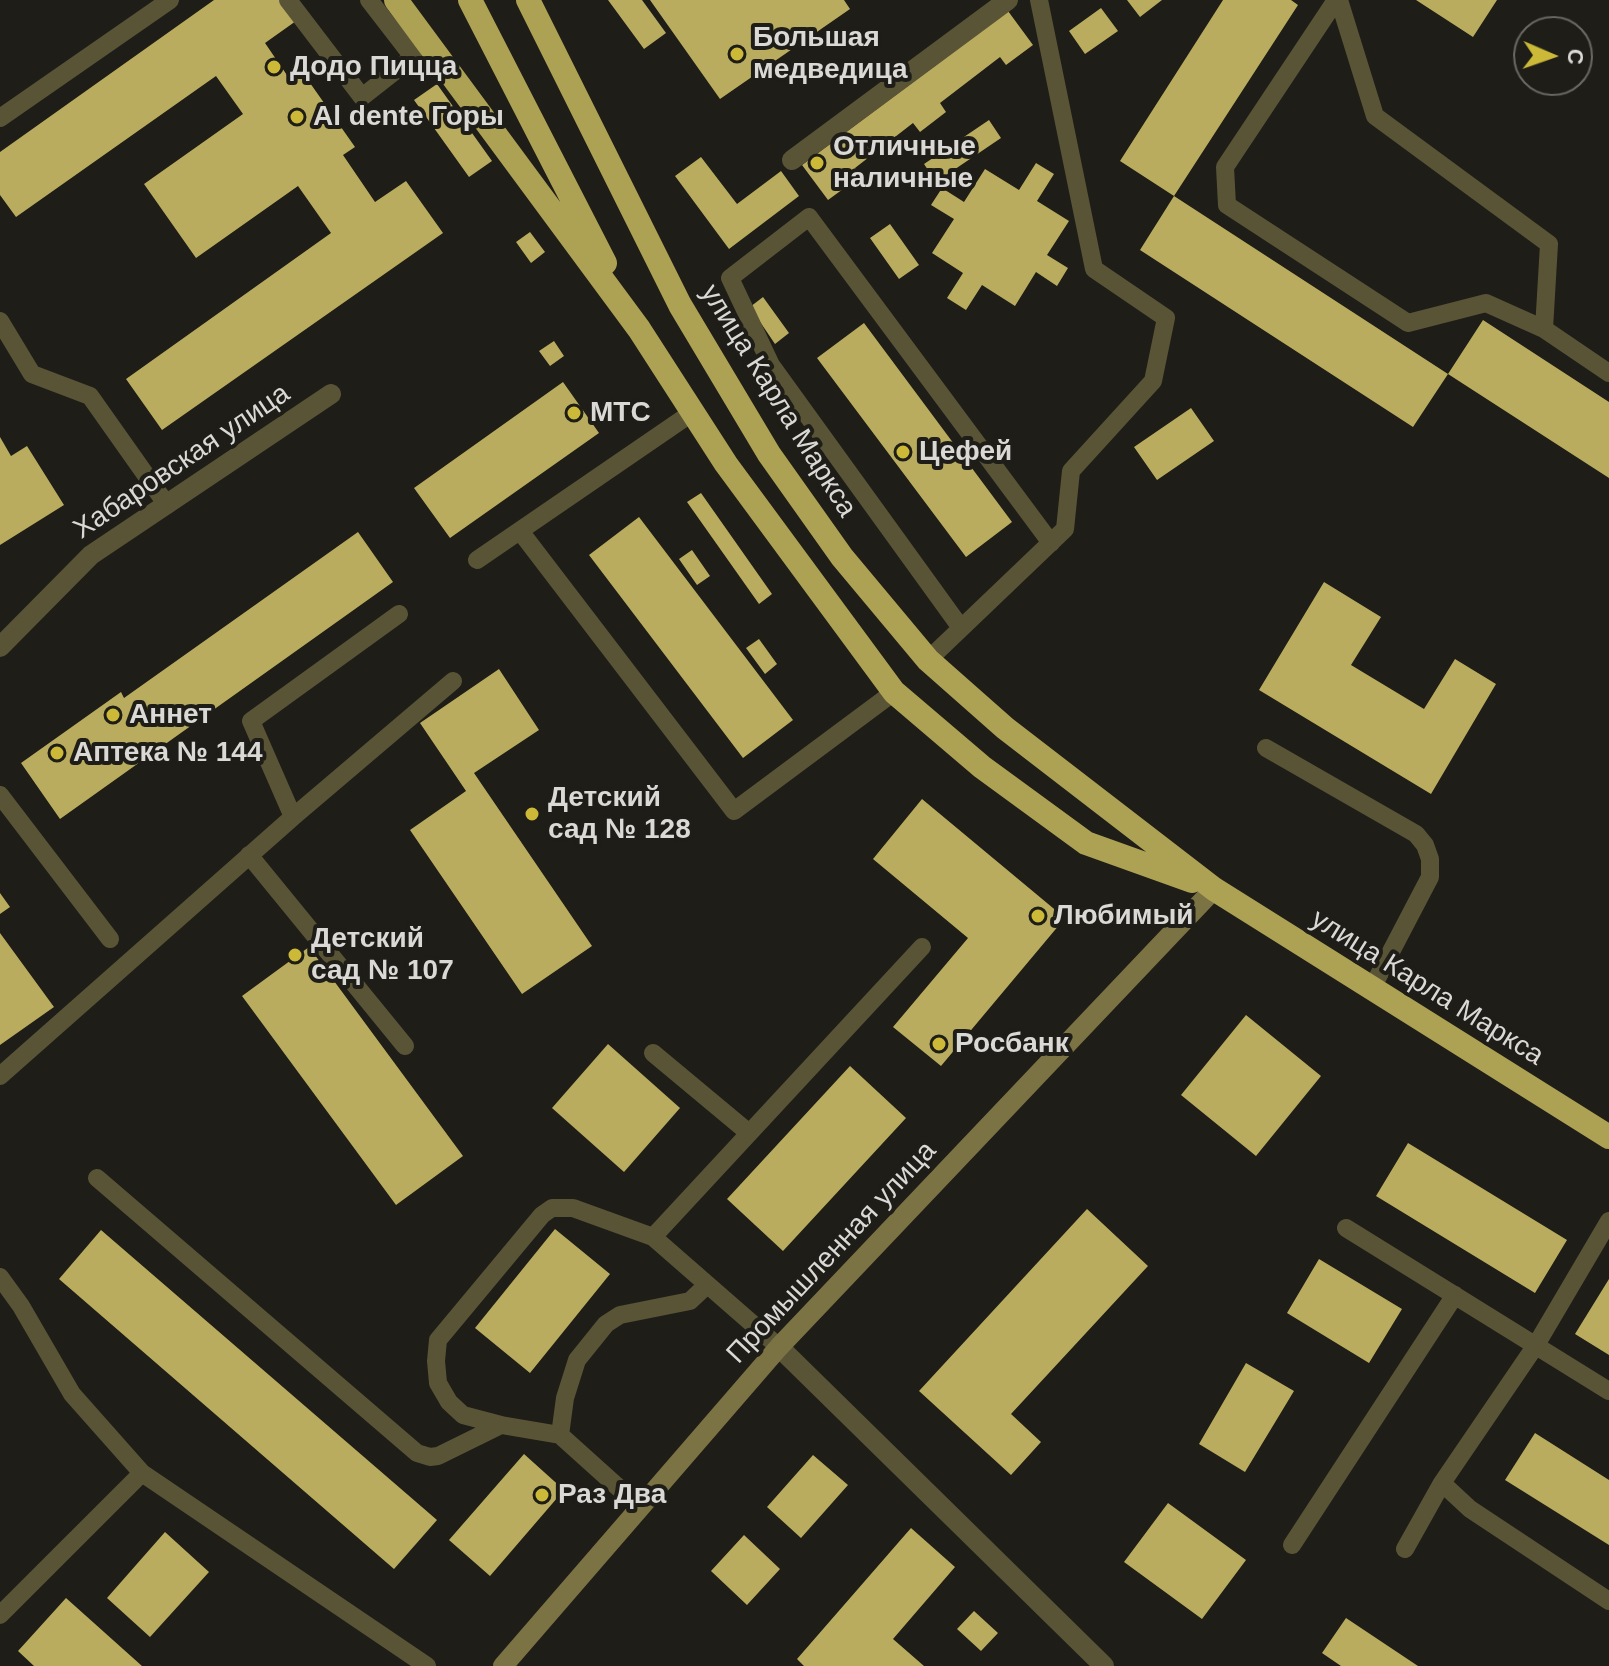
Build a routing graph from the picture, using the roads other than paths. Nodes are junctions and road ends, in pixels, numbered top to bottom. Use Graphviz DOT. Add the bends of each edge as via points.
graph roads {
  1 [pos="170,0"];
  2 [pos="288,0"];
  3 [pos="369,0"];
  4 [pos="396,0"];
  5 [pos="470,0"];
  6 [pos="528,0"];
  7 [pos="1008,0"];
  8 [pos="1039,0"];
  9 [pos="1337,0"];
  10 [pos="0,118"];
  11 [pos="792,160"];
  12 [pos="0,321"];
  13 [pos="639,329"];
  14 [pos="1544,329"];
  15 [pos="1609,373"];
  16 [pos="331,394"];
  17 [pos="693,412"];
  18 [pos="167,505"];
  19 [pos="520,531"];
  20 [pos="1051,543"];
  21 [pos="477,560"];
  22 [pos="399,614"];
  23 [pos="961,628"];
  24 [pos="0,647"];
  25 [pos="928,660"];
  26 [pos="453,681"];
  27 [pos="894,692"];
  28 [pos="1266,748"];
  29 [pos="0,795"];
  30 [pos="293,817"];
  31 [pos="249,855"];
  32 [pos="1214,889"];
  33 [pos="110,939"];
  34 [pos="922,947"];
  35 [pos="1372,988"];
  36 [pos="405,1046"];
  37 [pos="653,1053"];
  38 [pos="0,1076"];
  39 [pos="749,1133"];
  40 [pos="1609,1137"];
  41 [pos="97,1178"];
  42 [pos="1609,1221"];
  43 [pos="1346,1228"];
  44 [pos="653,1237"];
  45 [pos="0,1277"];
  46 [pos="707,1285"];
  47 [pos="1455,1295"];
  48 [pos="1536,1345"];
  49 [pos="779,1347"];
  50 [pos="1609,1391"];
  51 [pos="501,1425"];
  52 [pos="560,1435"];
  53 [pos="142,1473"];
  54 [pos="1442,1483"];
  55 [pos="640,1507"];
  56 [pos="1292,1545"];
  57 [pos="1405,1549"];
  58 [pos="1609,1601"];
  59 [pos="0,1615"];
  60 [pos="427,1666"];
  61 [pos="503,1666"];
  62 [pos="1104,1666"];
  1 -- 10 [label="lane"];
  2 -- 3 [label="lane" via="362,97 413,57"];
  4 -- 13 [label="highway"];
  5 -- 13 [label="highway"];
  6 -- 25 [label="highway, улица Карла Маркса" via="680,305 769,454 842,557"];
  7 -- 11 [label="street"];
  8 -- 20 [label="lane" via="1094,269 1166,318 1153,381 1071,471 1065,529"];
  9 -- 14 [label="lane" via="1375,116 1549,244"];
  9 -- 14 [label="lane" via="1225,167 1227,205 1408,323 1486,303"];
  12 -- 18 [label="lane" via="32,374 90,396"];
  13 -- 17 [label="highway, улица Карла Маркса"];
  14 -- 15 [label="lane"];
  16 -- 18 [label="street, Хабаровская улица"];
  17 -- 19 [label="lane"];
  17 -- 27 [label="highway, улица Карла Маркса"];
  18 -- 24 [label="street, Хабаровская улица" via="91,555"];
  19 -- 21 [label="lane"];
  19 -- 27 [label="lane" via="734,811"];
  20 -- 23 [label="lane"];
  20 -- 23 [label="lane" via="809,217 730,278 771,365"];
  22 -- 30 [label="lane" via="251,721"];
  23 -- 25 [label="lane"];
  25 -- 32 [label="highway, улица Карла Маркса" via="1005,728"];
  26 -- 30 [label="lane"];
  27 -- 32 [label="highway, улица Карла Маркса" via="982,767 1086,843"];
  28 -- 35 [label="lane" via="1416,834 1425,845 1430,877"];
  29 -- 33 [label="lane"];
  30 -- 31 [label="lane"];
  31 -- 36 [label="lane"];
  31 -- 38 [label="lane"];
  32 -- 35 [label="highway, улица Карла Маркса"];
  32 -- 49 [label="street, Промышленная улица"];
  34 -- 39 [label="lane"];
  35 -- 40 [label="highway, улица Карла Маркса"];
  37 -- 39 [label="lane"];
  39 -- 44 [label="lane"];
  41 -- 51 [label="lane" via="417,1453 438,1456"];
  42 -- 48 [label="lane"];
  43 -- 47 [label="lane"];
  44 -- 46 [label="lane"];
  44 -- 51 [label="lane" via="573,1208 552,1208 438,1340 438,1383 449,1402 463,1415"];
  45 -- 53 [label="lane" via="72,1394"];
  46 -- 49 [label="lane"];
  46 -- 52 [label="lane" via="690,1301 620,1315 599,1331 577,1360"];
  47 -- 48 [label="lane"];
  47 -- 56 [label="lane"];
  48 -- 50 [label="lane"];
  48 -- 54 [label="lane"];
  49 -- 55 [label="street, Промышленная улица"];
  49 -- 62 [label="street"];
  51 -- 52 [label="lane"];
  52 -- 55 [label="lane"];
  53 -- 59 [label="lane"];
  53 -- 60 [label="lane"];
  54 -- 57 [label="lane"];
  54 -- 58 [label="lane" via="1470,1509"];
  55 -- 61 [label="street, Промышленная улица"];
}
